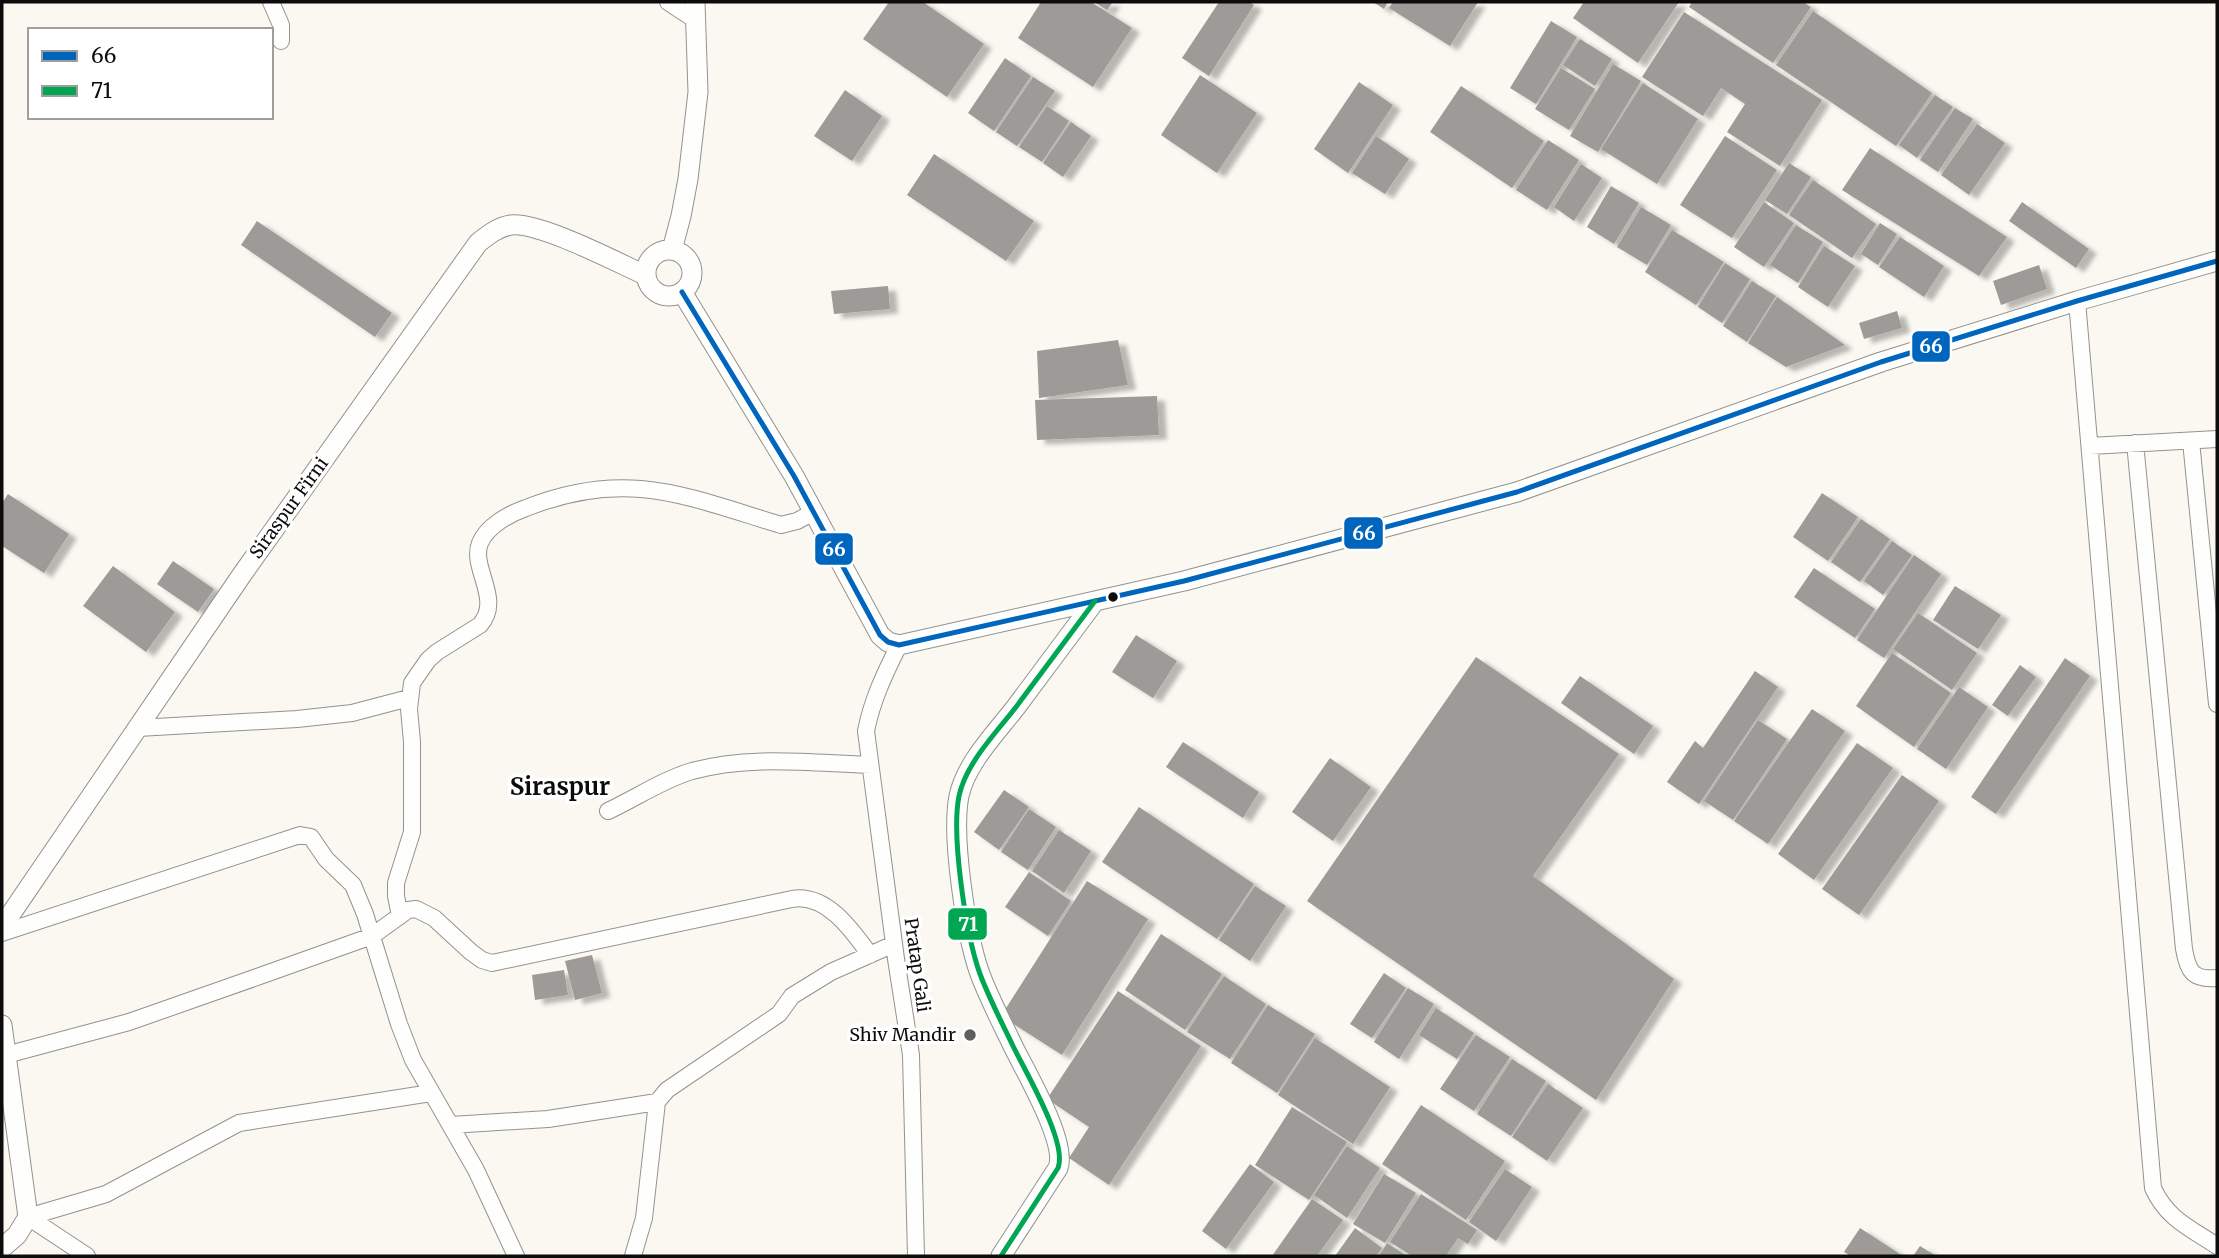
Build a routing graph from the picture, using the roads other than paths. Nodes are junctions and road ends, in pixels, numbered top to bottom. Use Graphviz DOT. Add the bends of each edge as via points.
graph roads {
  1 [pos="271,2"];
  2 [pos="668,2"];
  3 [pos="696,11"];
  4 [pos="281,41"];
  5 [pos="671,250"];
  6 [pos="2213,266"];
  7 [pos="645,275"];
  8 [pos="682,292"];
  9 [pos="2077,300"];
  10 [pos="2217,439"];
  11 [pos="2190,441"];
  12 [pos="2135,443"];
  13 [pos="2090,446"];
  14 [pos="813,513"];
  15 [pos="1095,601"];
  16 [pos="899,645"];
  17 [pos="409,698"];
  18 [pos="2217,705"];
  19 [pos="138,728"];
  20 [pos="870,765"];
  21 [pos="608,811"];
  22 [pos="400,916"];
  23 [pos="2,927"];
  24 [pos="2,933"];
  25 [pos="372,936"];
  26 [pos="894,944"];
  27 [pos="870,955"];
  28 [pos="2217,978"];
  29 [pos="2,1025"];
  30 [pos="6,1055"];
  31 [pos="431,1093"];
  32 [pos="656,1102"];
  33 [pos="451,1125"];
  34 [pos="28,1217"];
  35 [pos="2217,1246"];
  36 [pos="2,1248"];
  37 [pos="87,1256"];
  38 [pos="516,1256"];
  39 [pos="633,1256"];
  40 [pos="916,1256"];
  41 [pos="1001,1256"];
  1 -- 4 [label="street" via="281,25"];
  2 -- 3 [label="street"];
  3 -- 5 [label="street" via="698,92 688,179"];
  5 -- 7 [label="street" via="656,254"];
  5 -- 8 [label="street" via="680,253 691,268 692,277"];
  6 -- 9 [label="street"];
  7 -- 8 [label="street" via="659,295"];
  7 -- 19 [label="street, Siraspur Firni" via="538,229 512,225 492,231 478,243"];
  8 -- 14 [label="street"];
  9 -- 13 [label="street"];
  9 -- 15 [label="street" via="1881,362 1517,492"];
  10 -- 11 [label="street"];
  11 -- 12 [label="street"];
  11 -- 18 [label="street"];
  12 -- 13 [label="street"];
  12 -- 28 [label="street" via="2185,957 2192,973 2204,979"];
  13 -- 35 [label="street" via="2153,1188 2173,1217"];
  14 -- 16 [label="street" via="880,635"];
  14 -- 17 [label="street" via="781,524 676,493 617,487 563,495 513,513 480,543 489,603 485,620 428,660 412,683"];
  15 -- 16 [label="street"];
  15 -- 41 [label="street" via="975,761 960,794 957,843 979,972 1040,1098 1060,1155 1058,1168"];
  16 -- 20 [label="street, Pratap Gali" via="870,711 866,731"];
  17 -- 19 [label="street" via="352,713"];
  17 -- 22 [label="street" via="412,832 396,883"];
  19 -- 23 [label="street, Siraspur Firni"];
  20 -- 21 [label="street" via="774,760 714,766 674,777"];
  20 -- 26 [label="street, Pratap Gali"];
  22 -- 25 [label="street"];
  22 -- 27 [label="street" via="408,910 424,912 481,960 492,963 808,898 834,913"];
  24 -- 25 [label="street" via="306,835 353,885"];
  25 -- 30 [label="street" via="129,1022"];
  25 -- 31 [label="street" via="399,1024"];
  26 -- 27 [label="street"];
  26 -- 40 [label="street, Pratap Gali" via="911,1055"];
  27 -- 32 [label="street" via="792,996 779,1014"];
  29 -- 30 [label="street"];
  30 -- 34 [label="street"];
  31 -- 33 [label="street"];
  31 -- 34 [label="street" via="239,1123 106,1194"];
  32 -- 33 [label="street" via="548,1119"];
  32 -- 39 [label="street" via="644,1217"];
  33 -- 38 [label="street"];
  34 -- 36 [label="street"];
  34 -- 37 [label="street"];
}
